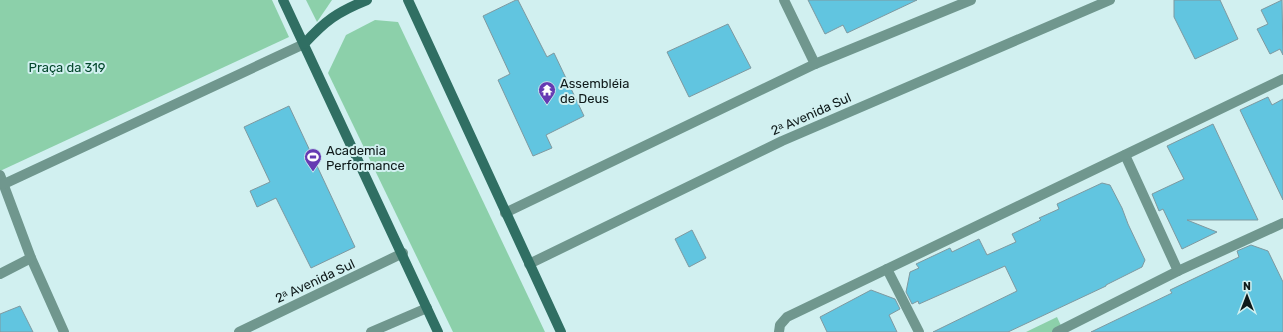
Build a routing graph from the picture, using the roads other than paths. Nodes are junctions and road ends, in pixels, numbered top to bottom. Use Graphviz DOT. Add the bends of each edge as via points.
graph roads {
  1 [pos="283,0"];
  2 [pos="367,0"];
  3 [pos="408,0"];
  4 [pos="784,0"];
  5 [pos="971,0"];
  6 [pos="1110,0"];
  7 [pos="304,44"];
  8 [pos="815,64"];
  9 [pos="1283,79"];
  10 [pos="1125,155"];
  11 [pos="2,179"];
  12 [pos="505,213"];
  13 [pos="1282,225"];
  14 [pos="403,253"];
  15 [pos="31,258"];
  16 [pos="529,264"];
  17 [pos="887,268"];
  18 [pos="1178,271"];
  19 [pos="0,274"];
  20 [pos="427,308"];
  21 [pos="64,332"];
  22 [pos="239,332"];
  23 [pos="371,332"];
  24 [pos="438,332"];
  25 [pos="562,332"];
  26 [pos="779,332"];
  27 [pos="919,332"];
  28 [pos="1057,332"];
  1 -- 7 [label="main road"];
  2 -- 7 [label="main road" via="348,7 325,22"];
  3 -- 12 [label="main road"];
  4 -- 8 [label="street"];
  5 -- 8 [label="street"];
  6 -- 16 [label="street, 2ᵃ Avenida Sul" via="782,141"];
  7 -- 11 [label="street"];
  7 -- 14 [label="main road"];
  8 -- 12 [label="street"];
  9 -- 10 [label="street"];
  10 -- 17 [label="street"];
  10 -- 18 [label="street"];
  11 -- 15 [label="street"];
  12 -- 16 [label="main road"];
  13 -- 18 [label="street"];
  14 -- 20 [label="main road"];
  14 -- 22 [label="street, 2ᵃ Avenida Sul"];
  15 -- 19 [label="street"];
  15 -- 21 [label="street"];
  16 -- 25 [label="main road"];
  17 -- 26 [label="street" via="787,317"];
  17 -- 27 [label="street"];
  18 -- 28 [label="street"];
  20 -- 23 [label="street"];
  20 -- 24 [label="main road"];
}
